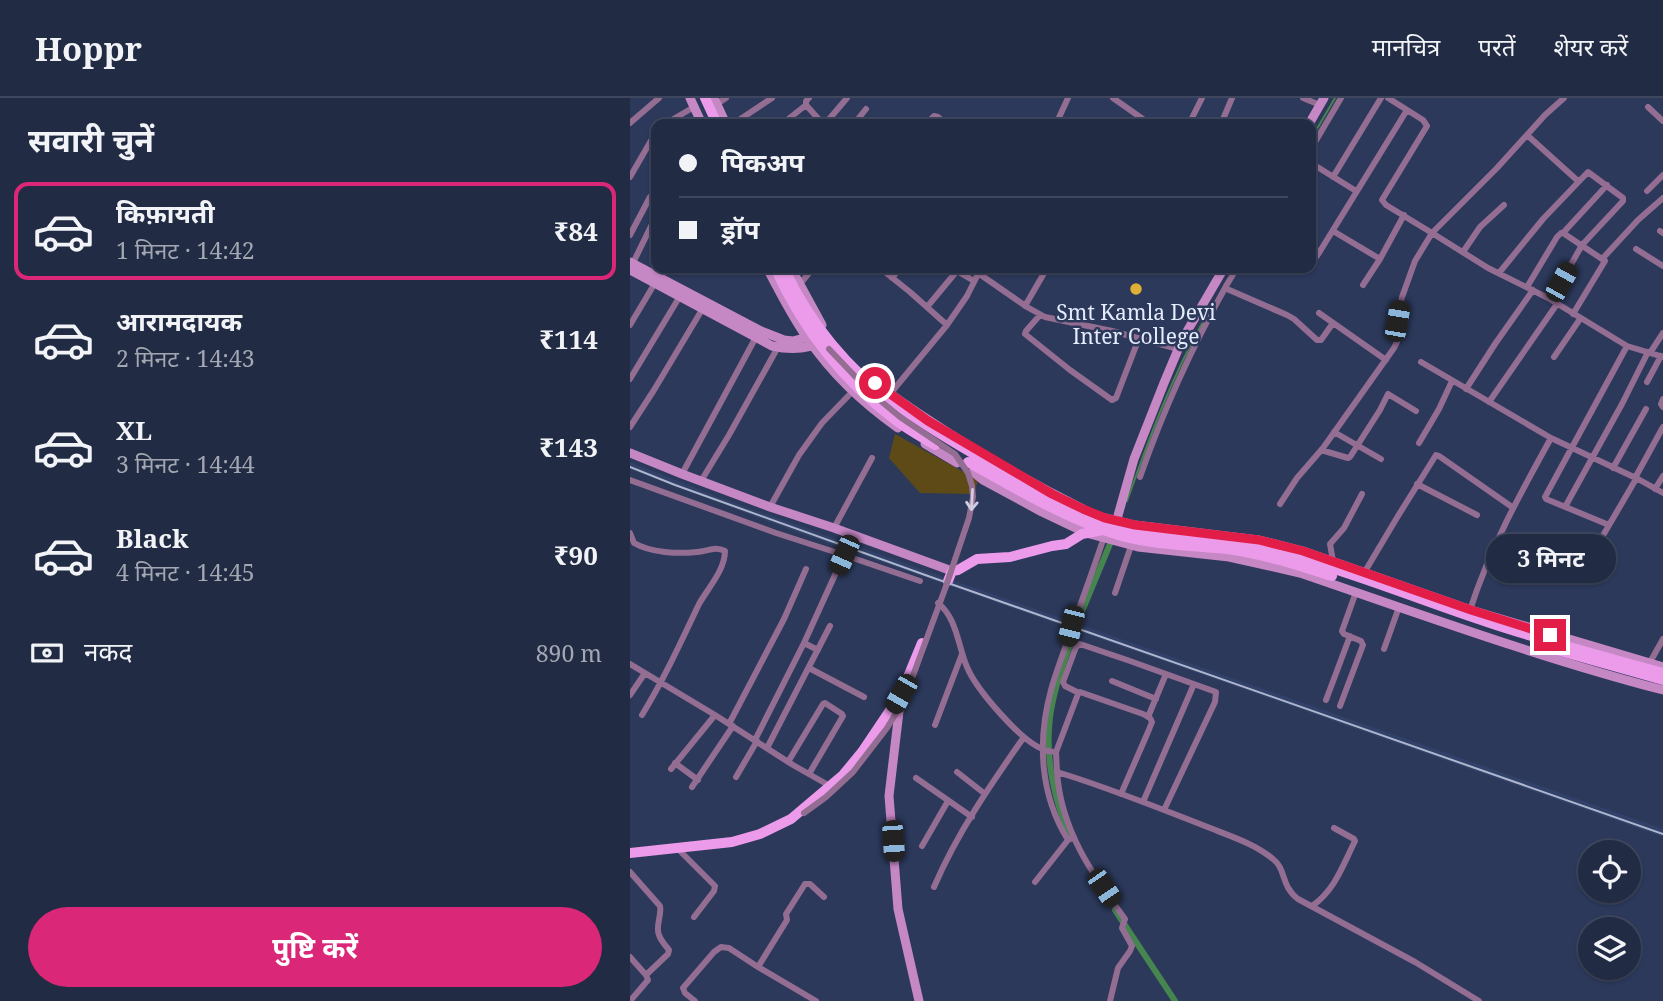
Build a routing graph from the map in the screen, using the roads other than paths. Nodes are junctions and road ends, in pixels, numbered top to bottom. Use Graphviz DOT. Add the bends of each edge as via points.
graph roads {
  1 [pos="659,98"];
  2 [pos="705,98"];
  3 [pos="726,98"];
  4 [pos="772,98"];
  5 [pos="847,98"];
  6 [pos="1058,98"];
  7 [pos="1068,98"];
  8 [pos="1113,98"];
  9 [pos="1202,98"];
  10 [pos="1233,98"];
  11 [pos="1303,98"];
  12 [pos="1341,98"];
  13 [pos="1381,98"];
  14 [pos="1388,98"];
  15 [pos="1564,98"];
  16 [pos="694,101"];
  17 [pos="715,101"];
  18 [pos="808,102"];
  19 [pos="1322,102"];
  20 [pos="1648,107"];
  21 [pos="866,109"];
  22 [pos="1407,110"];
  23 [pos="671,119"];
  24 [pos="700,119"];
  25 [pos="707,119"];
  26 [pos="715,119"];
  27 [pos="724,119"];
  28 [pos="740,119"];
  29 [pos="788,119"];
  30 [pos="820,119"];
  31 [pos="828,119"];
  32 [pos="858,119"];
  33 [pos="1058,119"];
  34 [pos="1143,119"];
  35 [pos="1192,119"];
  36 [pos="1224,119"];
  37 [pos="1312,119"];
  38 [pos="1663,121"];
  39 [pos="630,123"];
  40 [pos="1527,135"];
  41 [pos="1316,140"];
  42 [pos="651,141"];
  43 [pos="1316,166"];
  44 [pos="1663,175"];
  45 [pos="630,177"];
  46 [pos="1333,177"];
  47 [pos="1578,181"];
  48 [pos="1607,185"];
  49 [pos="1356,191"];
  50 [pos="1647,191"];
  51 [pos="650,197"];
  52 [pos="1663,198"];
  53 [pos="1504,205"];
  54 [pos="1404,215"];
  55 [pos="651,226"];
  56 [pos="1333,231"];
  57 [pos="1432,233"];
  58 [pos="1563,233"];
  59 [pos="630,235"];
  60 [pos="1582,245"];
  61 [pos="1636,249"];
  62 [pos="1462,252"];
  63 [pos="1317,256"];
  64 [pos="1380,258"];
  65 [pos="1603,258"];
  66 [pos="631,265"];
  67 [pos="1663,266"];
  68 [pos="664,273"];
  69 [pos="771,273"];
  70 [pos="778,273"];
  71 [pos="787,273"];
  72 [pos="794,273"];
  73 [pos="809,273"];
  74 [pos="886,273"];
  75 [pos="896,273"];
  76 [pos="955,273"];
  77 [pos="961,273"];
  78 [pos="978,273"];
  79 [pos="984,273"];
  80 [pos="1044,273"];
  81 [pos="1221,273"];
  82 [pos="1234,273"];
  83 [pos="1499,273"];
  84 [pos="892,278"];
  85 [pos="658,281"];
  86 [pos="974,281"];
  87 [pos="800,284"];
  88 [pos="1363,285"];
  89 [pos="1226,288"];
  90 [pos="1530,289"];
  91 [pos="680,296"];
  92 [pos="1554,302"];
  93 [pos="1025,306"];
  94 [pos="927,307"];
  95 [pos="703,308"];
  96 [pos="1319,313"];
  97 [pos="1573,314"];
  98 [pos="1040,315"];
  99 [pos="1580,319"];
  100 [pos="1333,323"];
  101 [pos="630,325"];
  102 [pos="947,325"];
  103 [pos="1663,333"];
  104 [pos="762,338"];
  105 [pos="1139,338"];
  106 [pos="819,340"];
  107 [pos="1627,346"];
  108 [pos="778,347"];
  109 [pos="1178,349"];
  110 [pos="1649,352"];
  111 [pos="1554,357"];
  112 [pos="1662,357"];
  113 [pos="1386,360"];
  114 [pos="1421,362"];
  115 [pos="853,368"];
  116 [pos="630,379"];
  117 [pos="1452,380"];
  118 [pos="1647,382"];
  119 [pos="1466,389"];
  120 [pos="852,392"];
  121 [pos="890,394"];
  122 [pos="1663,400"];
  123 [pos="1489,402"];
  124 [pos="1663,407"];
  125 [pos="1646,409"];
  126 [pos="1416,411"];
  127 [pos="630,427"];
  128 [pos="1663,427"];
  129 [pos="1334,432"];
  130 [pos="1149,438"];
  131 [pos="1551,438"];
  132 [pos="1419,443"];
  133 [pos="935,445"];
  134 [pos="1358,446"];
  135 [pos="1572,448"];
  136 [pos="1321,450"];
  137 [pos="630,453"];
  138 [pos="872,458"];
  139 [pos="1592,458"];
  140 [pos="1381,459"];
  141 [pos="966,465"];
  142 [pos="1613,468"];
  143 [pos="682,474"];
  144 [pos="1663,476"];
  145 [pos="1140,477"];
  146 [pos="1635,478"];
  147 [pos="630,480"];
  148 [pos="701,481"];
  149 [pos="1417,484"];
  150 [pos="1656,489"];
  151 [pos="1663,493"];
  152 [pos="1362,494"];
  153 [pos="1280,505"];
  154 [pos="770,507"];
  155 [pos="1512,507"];
  156 [pos="1565,507"];
  157 [pos="1476,515"];
  158 [pos="1609,526"];
  159 [pos="834,528"];
  160 [pos="1110,532"];
  161 [pos="630,533"];
  162 [pos="1086,533"];
  163 [pos="1598,544"];
  164 [pos="1131,545"];
  165 [pos="844,555"];
  166 [pos="1333,561"];
  167 [pos="806,569"];
  168 [pos="952,571"];
  169 [pos="1364,573"];
  170 [pos="920,581"];
  171 [pos="1356,592"];
  172 [pos="1115,593"];
  173 [pos="938,603"];
  174 [pos="1399,607"];
  175 [pos="1470,610"];
  176 [pos="830,626"];
  177 [pos="1350,636"];
  178 [pos="1663,639"];
  179 [pos="804,643"];
  180 [pos="1384,649"];
  181 [pos="818,650"];
  182 [pos="962,654"];
  183 [pos="630,664"];
  184 [pos="1649,664"];
  185 [pos="809,668"];
  186 [pos="1663,670"];
  187 [pos="645,673"];
  188 [pos="1166,674"];
  189 [pos="1663,680"];
  190 [pos="1112,681"];
  191 [pos="661,683"];
  192 [pos="1194,684"];
  193 [pos="1663,690"];
  194 [pos="1079,693"];
  195 [pos="901,694"];
  196 [pos="630,695"];
  197 [pos="864,697"];
  198 [pos="1156,699"];
  199 [pos="1326,700"];
  200 [pos="1340,706"];
  201 [pos="642,715"];
  202 [pos="715,715"];
  203 [pos="1148,717"];
  204 [pos="731,725"];
  205 [pos="935,725"];
  206 [pos="1024,737"];
  207 [pos="756,741"];
  208 [pos="767,748"];
  209 [pos="1043,750"];
  210 [pos="1055,752"];
  211 [pos="788,762"];
  212 [pos="957,772"];
  213 [pos="1057,772"];
  214 [pos="809,774"];
  215 [pos="736,777"];
  216 [pos="916,778"];
  217 [pos="698,780"];
  218 [pos="830,786"];
  219 [pos="692,788"];
  220 [pos="985,794"];
  221 [pos="1121,794"];
  222 [pos="948,801"];
  223 [pos="1143,802"];
  224 [pos="1164,810"];
  225 [pos="972,817"];
  226 [pos="791,818"];
  227 [pos="1334,828"];
  228 [pos="1071,839"];
  229 [pos="922,846"];
  230 [pos="677,848"];
  231 [pos="630,853"];
  232 [pos="630,872"];
  233 [pos="1035,882"];
  234 [pos="934,887"];
  235 [pos="824,897"];
  236 [pos="1312,906"];
  237 [pos="694,917"];
  238 [pos="630,957"];
  239 [pos="758,967"];
  240 [pos="646,975"];
  241 [pos="630,1001"];
  242 [pos="695,1001"];
  243 [pos="816,1001"];
  244 [pos="919,1001"];
  245 [pos="1111,1001"];
  246 [pos="1479,1001"];
  1 -- 39 [label="street"];
  2 -- 26 [label="main road"];
  3 -- 17 [label="street"];
  4 -- 28 [label="street"];
  5 -- 31 [label="street"];
  6 -- 7 [label="street"];
  7 -- 33 [label="street"];
  8 -- 34 [label="street"];
  9 -- 35 [label="street"];
  10 -- 36 [label="street"];
  11 -- 19 [label="street"];
  12 -- 41 [label="street"];
  13 -- 46 [label="street"];
  14 -- 22 [label="street"];
  15 -- 40 [label="street"];
  16 -- 23 [label="street"];
  16 -- 24 [label="main road"];
  16 -- 25 [label="main road"];
  17 -- 27 [label="main road"];
  18 -- 29 [label="street"];
  18 -- 30 [label="street"];
  19 -- 37 [label="main road"];
  20 -- 38 [label="street"];
  21 -- 32 [label="street"];
  22 -- 49 [label="street"];
  22 -- 54 [label="street" via="1427,127 1382,200"];
  40 -- 47 [label="street"];
  40 -- 57 [label="street"];
  42 -- 45 [label="street"];
  43 -- 46 [label="street"];
  44 -- 50 [label="street"];
  46 -- 49 [label="street"];
  47 -- 48 [label="street" via="1588,172"];
  47 -- 83 [label="street"];
  48 -- 58 [label="street"];
  48 -- 60 [label="street" via="1623,201"];
  49 -- 56 [label="street"];
  51 -- 59 [label="street"];
  52 -- 65 [label="street"];
  53 -- 62 [label="street"];
  54 -- 57 [label="street"];
  54 -- 64 [label="street"];
  55 -- 66 [label="street"];
  56 -- 63 [label="street"];
  56 -- 64 [label="street"];
  57 -- 62 [label="street"];
  57 -- 113 [label="street" via="1405,287 1397,342"];
  58 -- 60 [label="street"];
  58 -- 90 [label="street"];
  60 -- 65 [label="street"];
  60 -- 92 [label="street"];
  61 -- 67 [label="street"];
  62 -- 83 [label="street"];
  64 -- 88 [label="street"];
  65 -- 97 [label="street"];
  66 -- 85 [label="main road"];
  68 -- 85 [label="street"];
  69 -- 106 [label="main road"];
  70 -- 106 [label="main road"];
  71 -- 106 [label="main road"];
  72 -- 87 [label="main road"];
  73 -- 87 [label="street"];
  74 -- 84 [label="street"];
  75 -- 84 [label="street"];
  76 -- 94 [label="street"];
  77 -- 86 [label="street"];
  78 -- 86 [label="street"];
  79 -- 93 [label="street"];
  80 -- 93 [label="street"];
  81 -- 109 [label="main road"];
  82 -- 89 [label="street"];
  83 -- 90 [label="street"];
  84 -- 94 [label="street"];
  85 -- 91 [label="main road"];
  85 -- 101 [label="street"];
  85 -- 104 [label="main road"];
  86 -- 102 [label="street"];
  87 -- 106 [label="main road" via="821,322"];
  89 -- 100 [label="street" via="1294,319 1317,340"];
  89 -- 130 [label="street"];
  90 -- 92 [label="street"];
  90 -- 119 [label="street"];
  91 -- 95 [label="main road"];
  91 -- 116 [label="street"];
  92 -- 97 [label="street"];
  92 -- 123 [label="street"];
  93 -- 98 [label="street"];
  94 -- 102 [label="street"];
  95 -- 104 [label="main road"];
  95 -- 127 [label="street"];
  96 -- 100 [label="street"];
  97 -- 99 [label="street"];
  98 -- 105 [label="street"];
  98 -- 105 [label="street" via="1026,334 1112,400"];
  99 -- 107 [label="street"];
  99 -- 111 [label="street"];
  100 -- 113 [label="street"];
  102 -- 121 [label="street"];
  103 -- 110 [label="street"];
  104 -- 106 [label="main road"];
  104 -- 108 [label="main road"];
  104 -- 143 [label="street"];
  105 -- 109 [label="street"];
  106 -- 108 [label="main road" via="796,349"];
  106 -- 115 [label="main road"];
  106 -- 120 [label="main road"];
  106 -- 133 [label="main road" via="854,385 894,420"];
  106 -- 226 [label="street, one-way, bridge" via="870,392 955,454 968,473 973,497 904,700 853,772 826,797"];
  107 -- 110 [label="street"];
  107 -- 135 [label="street"];
  108 -- 148 [label="street"];
  109 -- 130 [label="main road"];
  110 -- 112 [label="street"];
  110 -- 139 [label="street"];
  112 -- 118 [label="street"];
  113 -- 129 [label="street"];
  114 -- 117 [label="street"];
  115 -- 121 [label="main road"];
  115 -- 160 [label="main road" via="897,406"];
  117 -- 119 [label="street"];
  117 -- 132 [label="street"];
  119 -- 123 [label="street"];
  120 -- 141 [label="main road" via="907,434"];
  120 -- 154 [label="street" via="799,455"];
  121 -- 160 [label="main road" via="928,421 1083,509"];
  122 -- 124 [label="street"];
  123 -- 131 [label="street"];
  125 -- 142 [label="street"];
  126 -- 134 [label="street" via="1388,394"];
  128 -- 146 [label="street"];
  129 -- 134 [label="street"];
  129 -- 136 [label="street"];
  130 -- 145 [label="street"];
  130 -- 160 [label="main road" via="1134,459"];
  131 -- 135 [label="street"];
  131 -- 155 [label="street"];
  134 -- 136 [label="street" via="1348,458"];
  134 -- 140 [label="street"];
  135 -- 139 [label="street"];
  135 -- 156 [label="street" via="1545,498"];
  136 -- 153 [label="street"];
  137 -- 143 [label="main road"];
  138 -- 159 [label="street"];
  139 -- 142 [label="street"];
  139 -- 156 [label="street"];
  141 -- 160 [label="main road"];
  141 -- 162 [label="main road" via="983,480"];
  142 -- 146 [label="street"];
  143 -- 148 [label="main road"];
  144 -- 150 [label="street"];
  146 -- 150 [label="street"];
  146 -- 158 [label="street"];
  147 -- 165 [label="street"];
  148 -- 154 [label="main road"];
  149 -- 155 [label="street" via="1437,455"];
  149 -- 157 [label="street"];
  149 -- 169 [label="street"];
  150 -- 151 [label="street"];
  152 -- 166 [label="street" via="1330,544"];
  154 -- 159 [label="main road"];
  155 -- 175 [label="street"];
  156 -- 158 [label="street"];
  158 -- 163 [label="street"];
  159 -- 168 [label="main road"];
  160 -- 162 [label="main road"];
  160 -- 164 [label="main road"];
  160 -- 166 [label="main road" via="1135,525 1259,540"];
  160 -- 186 [label="main road" via="1265,549 1580,651"];
  160 -- 189 [label="main road" via="1270,557 1503,634"];
  160 -- 209 [label="street" via="1072,623 1050,692"];
  161 -- 191 [label="street" via="635,543 646,549 695,552 718,548 725,555"];
  162 -- 168 [label="main road" via="1066,544 1010,557 977,559"];
  164 -- 171 [label="main road" via="1263,564"];
  164 -- 172 [label="street"];
  165 -- 170 [label="street"];
  165 -- 179 [label="street"];
  166 -- 169 [label="main road"];
  167 -- 204 [label="street"];
  168 -- 173 [label="main road"];
  169 -- 175 [label="main road"];
  171 -- 174 [label="main road"];
  171 -- 177 [label="street" via="1343,628"];
  173 -- 182 [label="street" via="951,617"];
  173 -- 195 [label="main road"];
  174 -- 180 [label="street"];
  174 -- 193 [label="main road"];
  175 -- 184 [label="main road"];
  176 -- 181 [label="street"];
  177 -- 199 [label="street"];
  177 -- 200 [label="street" via="1363,645"];
  178 -- 184 [label="street"];
  179 -- 181 [label="street"];
  179 -- 207 [label="street"];
  181 -- 185 [label="street"];
  182 -- 205 [label="street"];
  182 -- 206 [label="street" via="974,681"];
  183 -- 187 [label="street"];
  184 -- 186 [label="main road"];
  185 -- 197 [label="street"];
  185 -- 208 [label="street"];
  187 -- 191 [label="street"];
  187 -- 196 [label="street"];
  188 -- 192 [label="street"];
  188 -- 194 [label="street" via="1078,645 1063,682"];
  188 -- 198 [label="street"];
  190 -- 198 [label="street"];
  191 -- 201 [label="street"];
  191 -- 202 [label="street"];
  192 -- 223 [label="street"];
  192 -- 224 [label="street" via="1214,690 1216,697"];
  194 -- 203 [label="street"];
  194 -- 210 [label="street"];
  195 -- 218 [label="main road" via="862,752"];
  195 -- 244 [label="main road" via="889,796 898,909"];
  198 -- 203 [label="street"];
  202 -- 204 [label="street"];
  202 -- 217 [label="street" via="673,766"];
  203 -- 221 [label="street" via="1152,722"];
  204 -- 207 [label="street"];
  204 -- 217 [label="street"];
  206 -- 209 [label="street"];
  206 -- 220 [label="street"];
  207 -- 208 [label="street"];
  207 -- 215 [label="street"];
  208 -- 211 [label="street"];
  209 -- 210 [label="street"];
  209 -- 228 [label="street" via="1045,781 1055,812"];
  210 -- 213 [label="street"];
  211 -- 214 [label="street"];
  211 -- 214 [label="street" via="823,704 834,708 843,716"];
  212 -- 220 [label="street"];
  213 -- 221 [label="street"];
  213 -- 228 [label="street"];
  214 -- 218 [label="street"];
  216 -- 222 [label="street"];
  217 -- 219 [label="street"];
  218 -- 226 [label="main road"];
  220 -- 225 [label="street"];
  221 -- 223 [label="street"];
  222 -- 225 [label="street"];
  222 -- 229 [label="street"];
  223 -- 224 [label="street"];
  224 -- 236 [label="street" via="1274,859 1289,891"];
  225 -- 234 [label="street"];
  226 -- 230 [label="main road" via="732,842"];
  227 -- 236 [label="street" via="1355,841 1327,894"];
  228 -- 233 [label="street"];
  228 -- 245 [label="street" via="1125,919 1122,928 1132,948 1118,968"];
  230 -- 231 [label="main road"];
  230 -- 237 [label="street" via="715,886"];
  232 -- 240 [label="street" via="662,911 658,934 668,954"];
  235 -- 239 [label="street" via="805,884"];
  236 -- 246 [label="street"];
  238 -- 240 [label="street"];
  239 -- 242 [label="street" via="721,947 683,988"];
  239 -- 243 [label="street"];
  240 -- 241 [label="street" via="648,980"];
}
